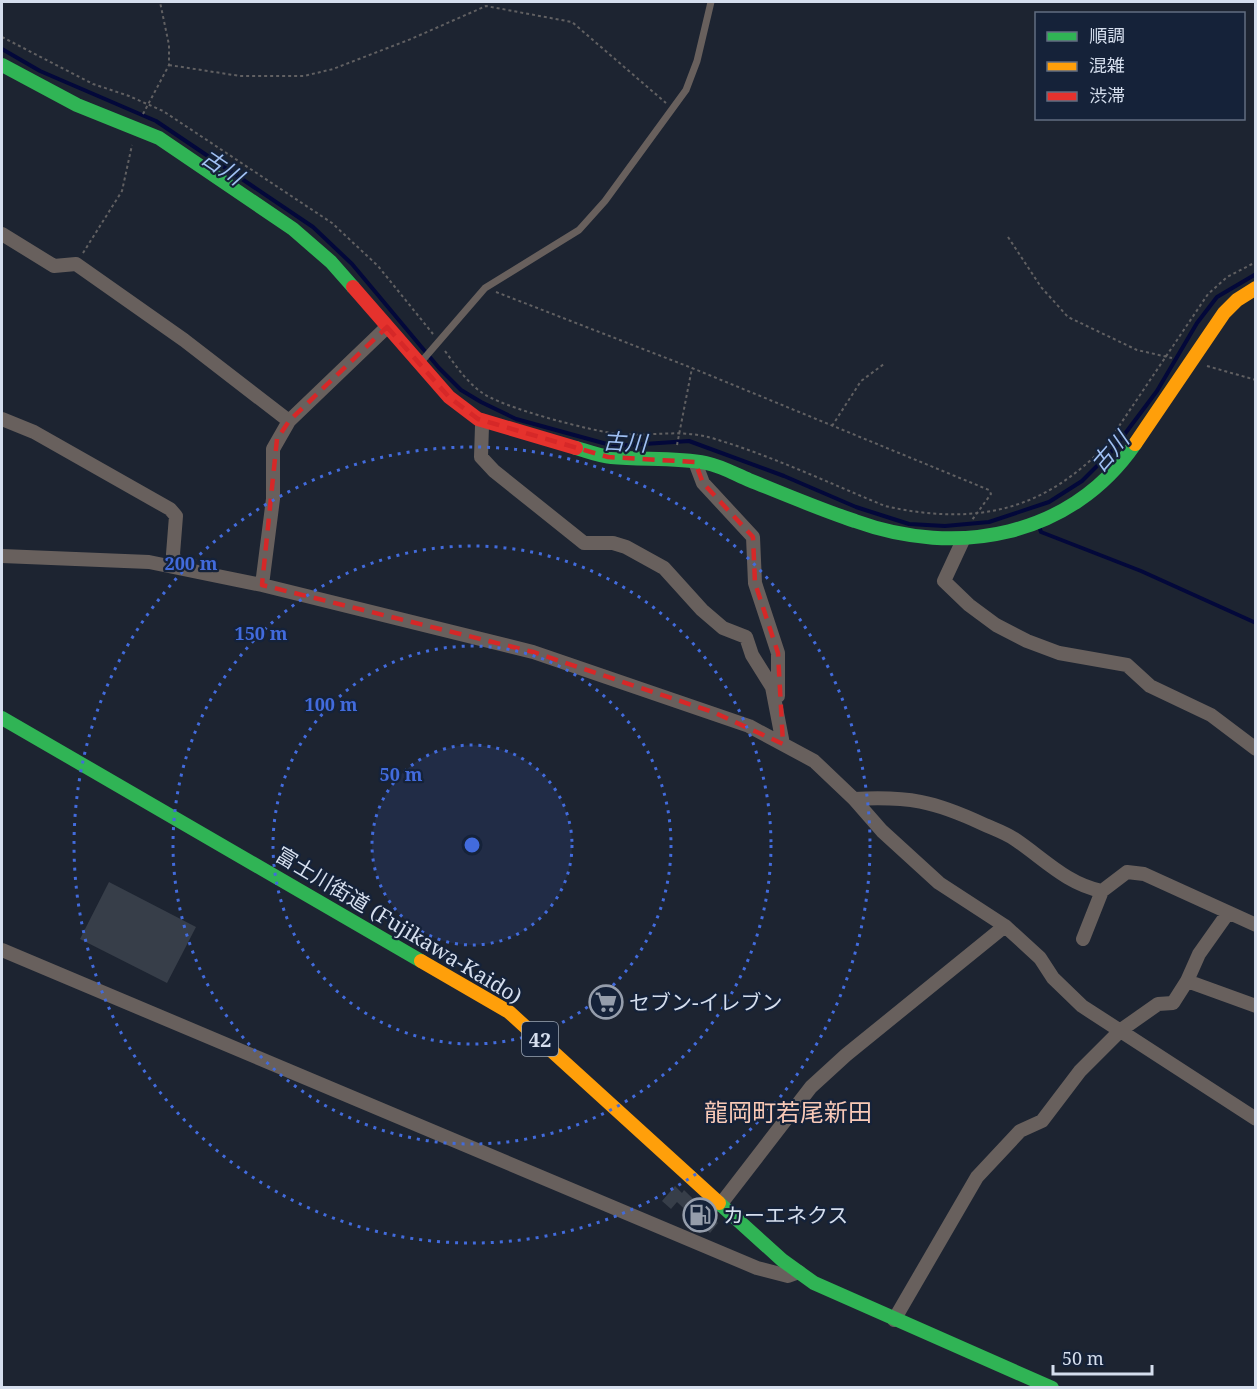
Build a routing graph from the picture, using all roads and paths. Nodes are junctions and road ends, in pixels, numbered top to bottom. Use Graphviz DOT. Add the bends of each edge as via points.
graph roads {
  1 [pos="160,2"];
  2 [pos="711,2"];
  3 [pos="2,37"];
  4 [pos="2,65"];
  5 [pos="169,65"];
  6 [pos="146,105"];
  7 [pos="673,109"];
  8 [pos="134,136"];
  9 [pos="2,234"];
  10 [pos="1008,237"];
  11 [pos="1256,262"];
  12 [pos="76,264"];
  13 [pos="485,288"];
  14 [pos="1256,288"];
  15 [pos="387,327"];
  16 [pos="437,346"];
  17 [pos="1168,357"];
  18 [pos="421,363"];
  19 [pos="1191,363"];
  20 [pos="884,364"];
  21 [pos="692,368"];
  22 [pos="1256,380"];
  23 [pos="2,419"];
  24 [pos="289,422"];
  25 [pos="482,426"];
  26 [pos="832,426"];
  27 [pos="679,431"];
  28 [pos="678,437"];
  29 [pos="695,462"];
  30 [pos="976,514"];
  31 [pos="972,519"];
  32 [pos="964,538"];
  33 [pos="2,556"];
  34 [pos="176,566"];
  35 [pos="262,585"];
  36 [pos="779,713"];
  37 [pos="2,718"];
  38 [pos="783,744"];
  39 [pos="1256,749"];
  40 [pos="854,799"];
  41 [pos="1102,891"];
  42 [pos="1228,913"];
  43 [pos="1256,925"];
  44 [pos="1005,926"];
  45 [pos="1083,939"];
  46 [pos="2,950"];
  47 [pos="1187,981"];
  48 [pos="1256,1006"];
  49 [pos="1120,1030"];
  50 [pos="1256,1119"];
  51 [pos="720,1205"];
  52 [pos="799,1272"];
  53 [pos="894,1320"];
  54 [pos="1052,1388"];
  1 -- 5 [label="path"];
  2 -- 7 [label="lane" via="697,61 686,90"];
  3 -- 6 [label="path" via="93,84"];
  4 -- 15 [label="street" via="77,105 159,138 316,247"];
  5 -- 6 [label="path"];
  5 -- 7 [label="path" via="240,76 304,76 344,65 486,6 572,22"];
  6 -- 16 [label="path" via="192,129 332,223 378,266"];
  7 -- 13 [label="lane" via="579,230"];
  8 -- 12 [label="path" via="122,191"];
  9 -- 12 [label="street" via="54,266"];
  10 -- 17 [label="path" via="1041,287 1068,317 1137,350"];
  11 -- 17 [label="path" via="1216,285"];
  12 -- 24 [label="street" via="184,340"];
  13 -- 16 [label="lane"];
  13 -- 21 [label="path"];
  14 -- 19 [label="street" via="1224,313"];
  15 -- 18 [label="street"];
  15 -- 24 [label="street"];
  16 -- 18 [label="lane"];
  16 -- 27 [label="path" via="461,374 491,398 605,432"];
  17 -- 30 [label="path" via="1107,444 1069,480 1044,495"];
  18 -- 29 [label="street" via="459,406 491,425 621,460"];
  19 -- 22 [label="path"];
  19 -- 32 [label="street" via="1131,449 1087,495 1028,526"];
  20 -- 26 [label="path" via="861,381"];
  21 -- 26 [label="path"];
  21 -- 27 [label="path"];
  23 -- 34 [label="street" via="34,432 170,509 176,516 172,554"];
  24 -- 35 [label="street" via="273,449 273,500"];
  25 -- 36 [label="street" via="480,451 485,463 584,543 620,545 664,568 723,628 746,637 772,687"];
  26 -- 30 [label="path" via="989,490 991,494"];
  27 -- 28 [label="path"];
  27 -- 30 [label="path" via="714,438 885,506 913,512"];
  29 -- 32 [label="street" via="727,469 882,531 919,539"];
  29 -- 36 [label="street" via="703,483 753,537 755,583 778,653"];
  30 -- 31 [label="path"];
  32 -- 39 [label="street" via="944,581 996,625 1059,653 1126,665 1150,686 1211,715"];
  33 -- 34 [label="street"];
  34 -- 35 [label="street"];
  35 -- 38 [label="street" via="533,652 722,716"];
  36 -- 38 [label="street"];
  37 -- 51 [label="street, 富士川街道 (Fujikawa-Kaido) / 42" via="509,1012"];
  38 -- 40 [label="street" via="814,761"];
  40 -- 41 [label="street" via="915,799 949,808 1014,838 1055,871 1087,888"];
  40 -- 44 [label="street" via="882,831 939,883"];
  41 -- 42 [label="street" via="1127,873 1144,874"];
  41 -- 45 [label="street"];
  42 -- 43 [label="street"];
  42 -- 47 [label="street" via="1199,954"];
  44 -- 49 [label="street" via="1040,958 1053,978 1082,1006"];
  44 -- 51 [label="street" via="811,1087"];
  46 -- 52 [label="street" via="758,1268 788,1276"];
  47 -- 48 [label="street"];
  47 -- 49 [label="street" via="1173,1003 1158,1004"];
  49 -- 50 [label="street"];
  49 -- 53 [label="street" via="1080,1071 1042,1121 1020,1131 977,1176"];
  51 -- 52 [label="street, 富士川街道 (Fujikawa-Kaido) / 42"];
  52 -- 53 [label="street, 富士川街道 (Fujikawa-Kaido) / 42" via="831,1293"];
  53 -- 54 [label="street, 富士川街道 (Fujikawa-Kaido) / 42"];
}
